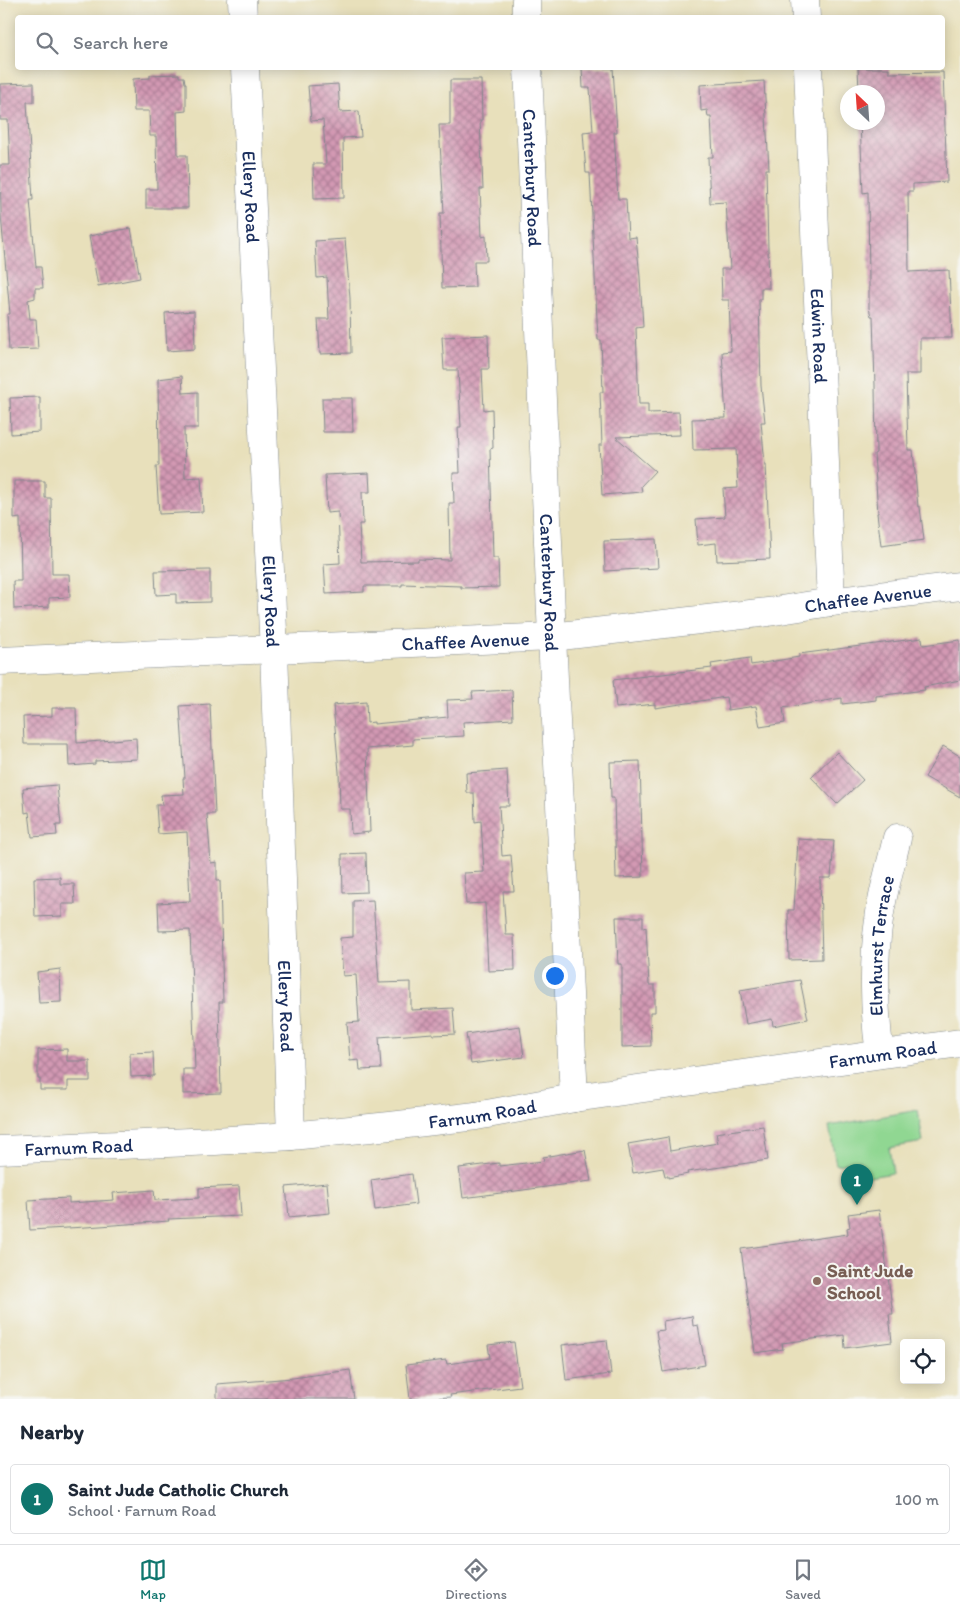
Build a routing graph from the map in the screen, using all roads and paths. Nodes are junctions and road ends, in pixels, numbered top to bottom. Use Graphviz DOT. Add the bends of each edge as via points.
graph roads {
  1 [pos="242,0"];
  2 [pos="526,0"];
  3 [pos="806,0"];
  4 [pos="243,15"];
  5 [pos="526,15"];
  6 [pos="806,15"];
  7 [pos="246,70"];
  8 [pos="528,70"];
  9 [pos="808,70"];
  10 [pos="960,586"];
  11 [pos="832,602"];
  12 [pos="552,637"];
  13 [pos="274,651"];
  14 [pos="0,661"];
  15 [pos="897,838"];
  16 [pos="960,1043"];
  17 [pos="880,1054"];
  18 [pos="574,1098"];
  19 [pos="292,1136"];
  20 [pos="0,1150"];
  1 -- 4 [label="street"];
  2 -- 5 [label="street"];
  3 -- 6 [label="street"];
  7 -- 13 [label="street, Ellery Road"];
  8 -- 12 [label="street, Canterbury Road"];
  9 -- 11 [label="street, Edwin Road"];
  10 -- 11 [label="street, Chaffee Avenue"];
  11 -- 12 [label="street, Chaffee Avenue"];
  12 -- 13 [label="street, Chaffee Avenue"];
  12 -- 18 [label="street, Canterbury Road"];
  13 -- 14 [label="street, Chaffee Avenue"];
  13 -- 19 [label="street, Ellery Road"];
  15 -- 17 [label="street, Elmhurst Terrace" via="879,920 876,958 876,1031"];
  16 -- 17 [label="street, Farnum Road"];
  17 -- 18 [label="street, Farnum Road"];
  18 -- 19 [label="street, Farnum Road" via="476,1116"];
  19 -- 20 [label="street, Farnum Road"];
}
